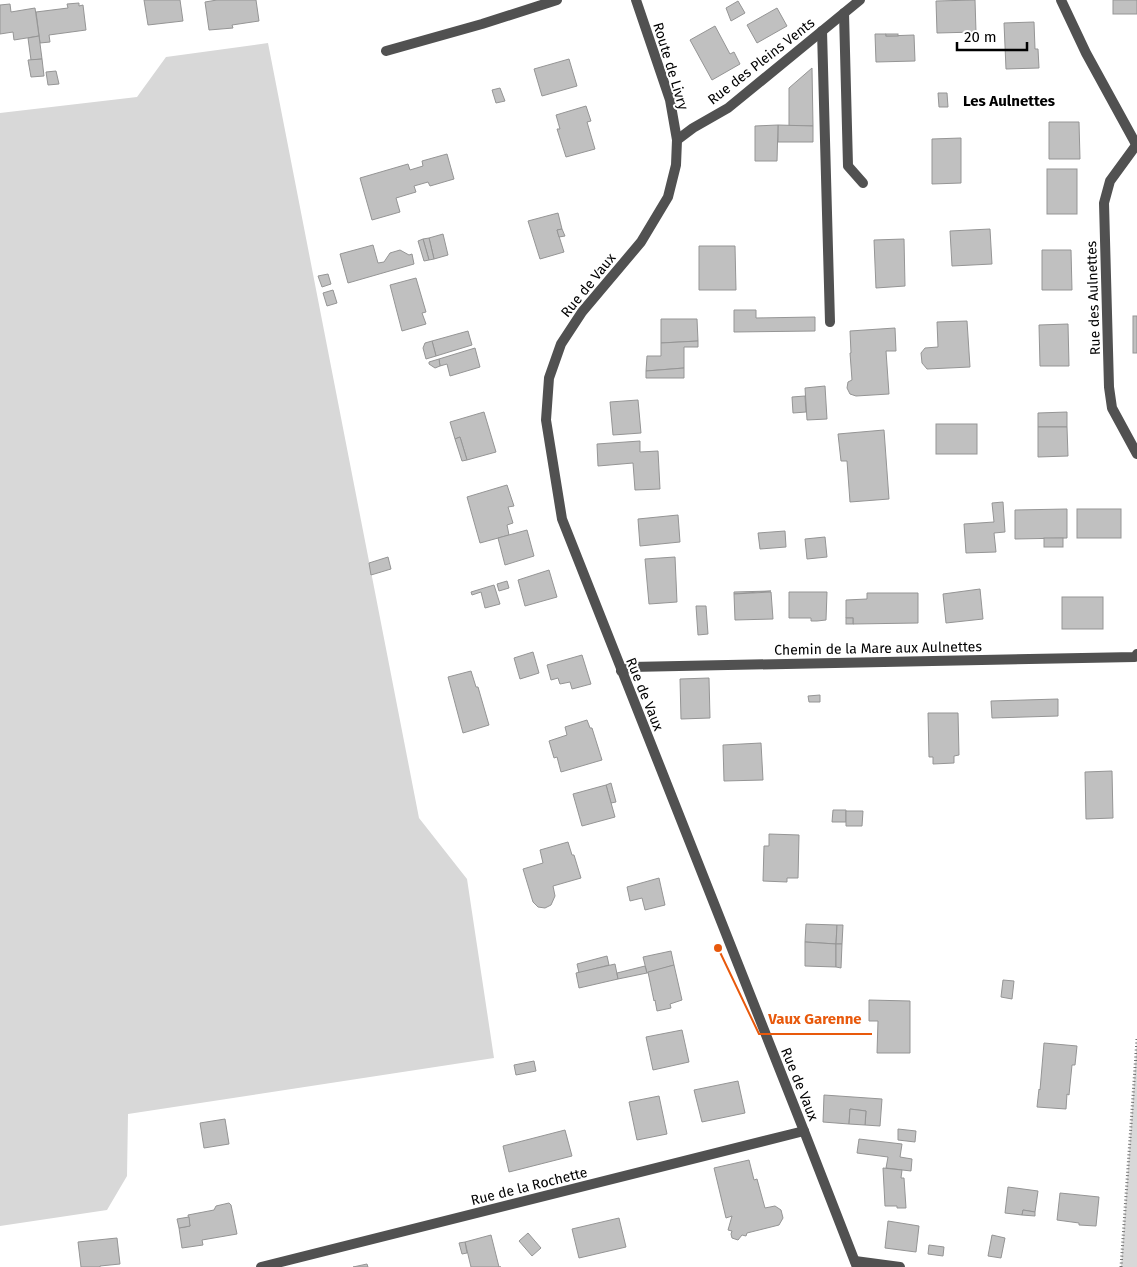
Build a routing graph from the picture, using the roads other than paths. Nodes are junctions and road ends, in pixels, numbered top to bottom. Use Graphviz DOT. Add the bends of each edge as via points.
graph roads {
  1 [pos="557,0"];
  2 [pos="636,0"];
  3 [pos="860,0"];
  4 [pos="1061,0"];
  5 [pos="844,13"];
  6 [pos="822,31"];
  7 [pos="386,51"];
  8 [pos="676,140"];
  9 [pos="1137,145"];
  10 [pos="863,183"];
  11 [pos="830,322"];
  12 [pos="1137,454"];
  13 [pos="1136,656"];
  14 [pos="621,670"];
  15 [pos="804,1131"];
  16 [pos="856,1264"];
  17 [pos="266,1266"];
  18 [pos="900,1267"];
  1 -- 7 [label="street"];
  2 -- 8 [label="street, Route de Livry" via="670,100"];
  3 -- 5 [label="street, Rue des Pleins Vents"];
  4 -- 9 [label="street, Rue des Aulnettes"];
  5 -- 6 [label="street, Rue des Pleins Vents"];
  5 -- 10 [label="street" via="848,166"];
  6 -- 8 [label="street, Rue des Pleins Vents" via="728,108"];
  6 -- 11 [label="street"];
  8 -- 14 [label="street, Rue de Vaux" via="676,165 668,197 641,242 582,312 561,344 549,378 546,420 562,519"];
  9 -- 12 [label="street, Rue des Aulnettes" via="1110,181 1104,203 1109,387 1112,408"];
  13 -- 14 [label="street, Chemin de la Mare aux Aulnettes" via="631,667"];
  14 -- 15 [label="street, Rue de Vaux"];
  15 -- 16 [label="street, Rue de Vaux"];
  15 -- 17 [label="street, Rue de la Rochette"];
  16 -- 18 [label="street"];
}
